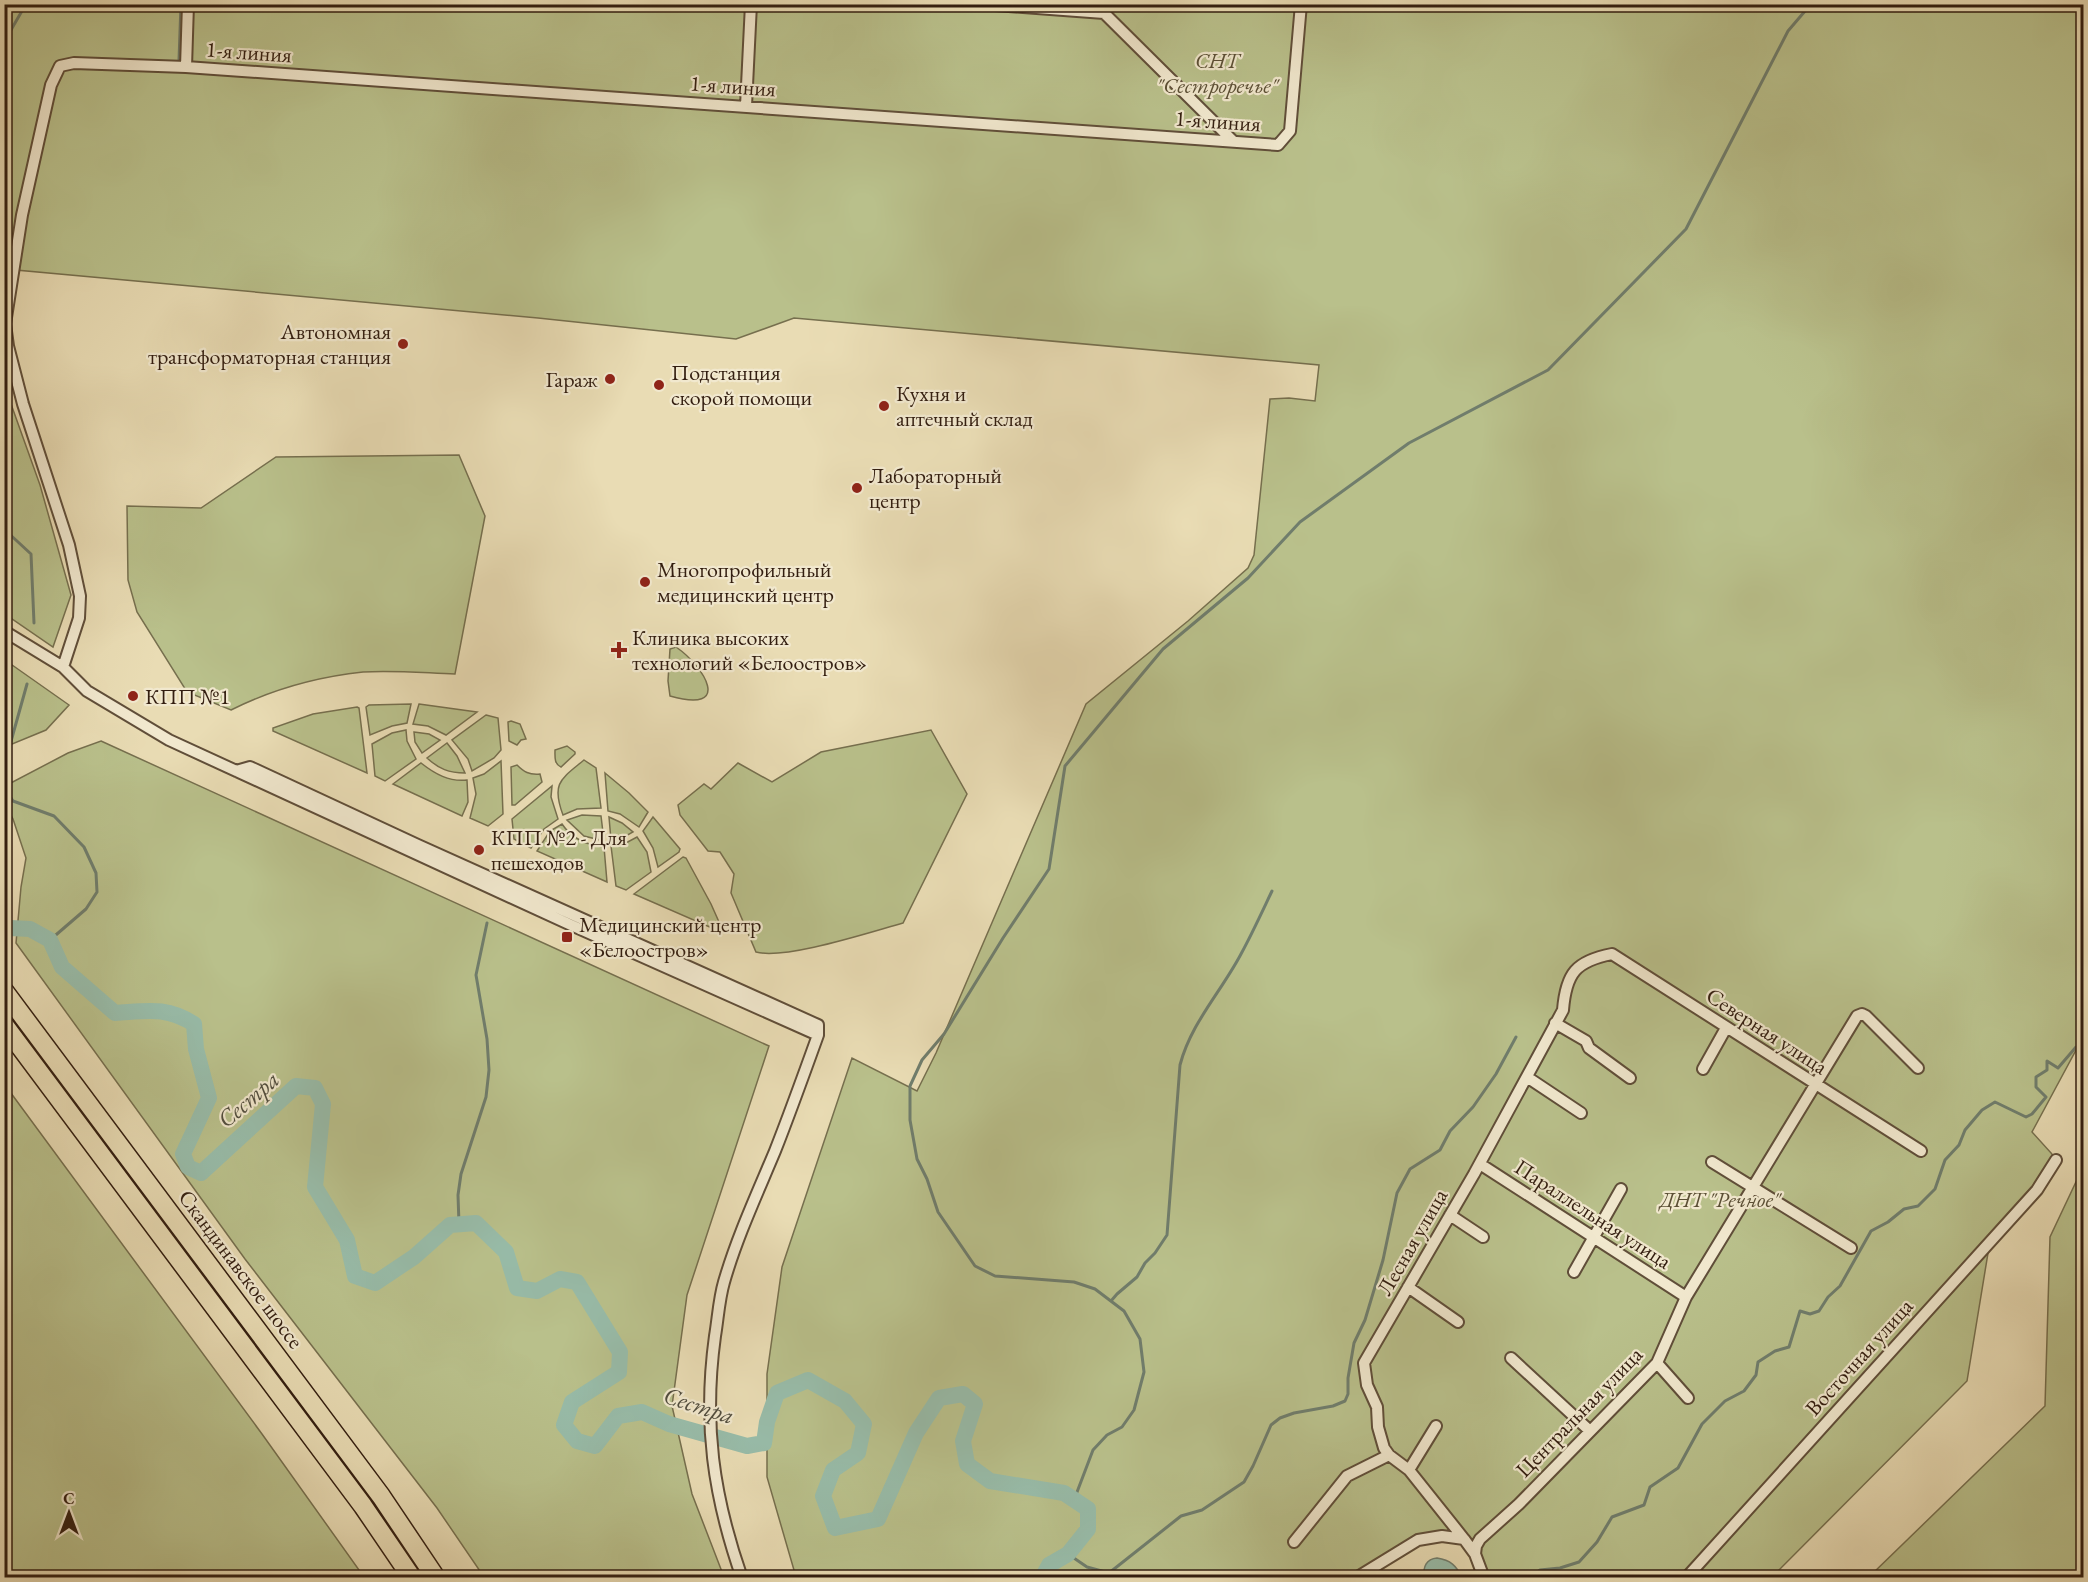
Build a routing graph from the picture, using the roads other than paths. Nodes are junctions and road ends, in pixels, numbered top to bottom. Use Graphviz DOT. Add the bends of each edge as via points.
graph roads {
  1 [pos="188,4"];
  2 [pos="752,4"];
  3 [pos="982,4"];
  4 [pos="1301,4"];
  5 [pos="186,67"];
  6 [pos="746,106"];
  7 [pos="1234,142"];
  8 [pos="4,631"];
  9 [pos="63,667"];
  10 [pos="1590,958"];
  11 [pos="4,991"];
  12 [pos="1556,1023"];
  13 [pos="4,1025"];
  14 [pos="1726,1028"];
  15 [pos="1918,1068"];
  16 [pos="1703,1069"];
  17 [pos="1527,1077"];
  18 [pos="1630,1078"];
  19 [pos="1814,1084"];
  20 [pos="1581,1113"];
  21 [pos="1921,1151"];
  22 [pos="2056,1160"];
  23 [pos="1713,1162"];
  24 [pos="1480,1164"];
  25 [pos="1752,1187"];
  26 [pos="1621,1189"];
  27 [pos="1450,1215"];
  28 [pos="1483,1237"];
  29 [pos="1593,1237"];
  30 [pos="1851,1248"];
  31 [pos="1574,1272"];
  32 [pos="1408,1287"];
  33 [pos="1686,1297"];
  34 [pos="1458,1322"];
  35 [pos="1511,1358"];
  36 [pos="1656,1363"];
  37 [pos="1688,1398"];
  38 [pos="1436,1426"];
  39 [pos="1590,1431"];
  40 [pos="1389,1455"];
  41 [pos="1409,1470"];
  42 [pos="1464,1539"];
  43 [pos="1293,1542"];
  44 [pos="1475,1554"];
  45 [pos="412,1578"];
  46 [pos="436,1578"];
  47 [pos="742,1578"];
  48 [pos="1356,1578"];
  49 [pos="1484,1578"];
  50 [pos="1686,1578"];
  1 -- 5 [label="street"];
  2 -- 6 [label="street"];
  3 -- 7 [label="street" via="1104,13"];
  4 -- 7 [label="street, 1-я линия" via="1290,131 1278,145"];
  5 -- 6 [label="street, 1-я линия"];
  5 -- 9 [label="street, 1-я линия" via="74,63 60,66 51,85 22,215 5,324 23,404 69,545 80,596 79,618"];
  6 -- 7 [label="street, 1-я линия"];
  8 -- 9 [label="street"];
  9 -- 47 [label="street" via="87,691 169,740 236,771 250,767 818,1025 818,1035 724,1283 710,1370 711,1456 724,1522"];
  10 -- 12 [label="street, Лесная улица" via="1571,975"];
  10 -- 14 [label="street, Северная улица" via="1612,954"];
  11 -- 46 [label="highway, Скандинавское шоссе" via="381,1496"];
  12 -- 17 [label="street, Лесная улица"];
  12 -- 18 [label="street" via="1586,1041 1589,1048"];
  13 -- 45 [label="highway, Скандинавское шоссе" via="363,1506"];
  14 -- 16 [label="street"];
  14 -- 19 [label="street, Северная улица"];
  15 -- 19 [label="street, Центральная улица" via="1862,1014 1852,1022"];
  17 -- 20 [label="street"];
  17 -- 24 [label="street, Лесная улица"];
  19 -- 21 [label="street, Северная улица"];
  19 -- 25 [label="street, Центральная улица"];
  22 -- 50 [label="street, Восточная улица" via="2037,1190"];
  23 -- 25 [label="street"];
  24 -- 27 [label="street, Лесная улица"];
  24 -- 29 [label="street, Параллельная улица"];
  25 -- 30 [label="street"];
  25 -- 33 [label="street, Центральная улица"];
  26 -- 29 [label="street"];
  27 -- 28 [label="street"];
  27 -- 32 [label="street, Лесная улица"];
  29 -- 31 [label="street"];
  29 -- 33 [label="street, Параллельная улица"];
  32 -- 34 [label="street"];
  32 -- 40 [label="street, Лесная улица" via="1364,1363 1366,1385 1377,1407 1381,1440"];
  33 -- 36 [label="street, Центральная улица"];
  35 -- 39 [label="street"];
  36 -- 37 [label="street"];
  36 -- 39 [label="street, Центральная улица"];
  38 -- 41 [label="street"];
  39 -- 44 [label="street, Центральная улица" via="1480,1539"];
  40 -- 41 [label="street"];
  40 -- 43 [label="street" via="1347,1476"];
  41 -- 42 [label="street"];
  42 -- 44 [label="street"];
  42 -- 48 [label="street" via="1442,1536 1418,1540"];
  44 -- 49 [label="street"];
}
